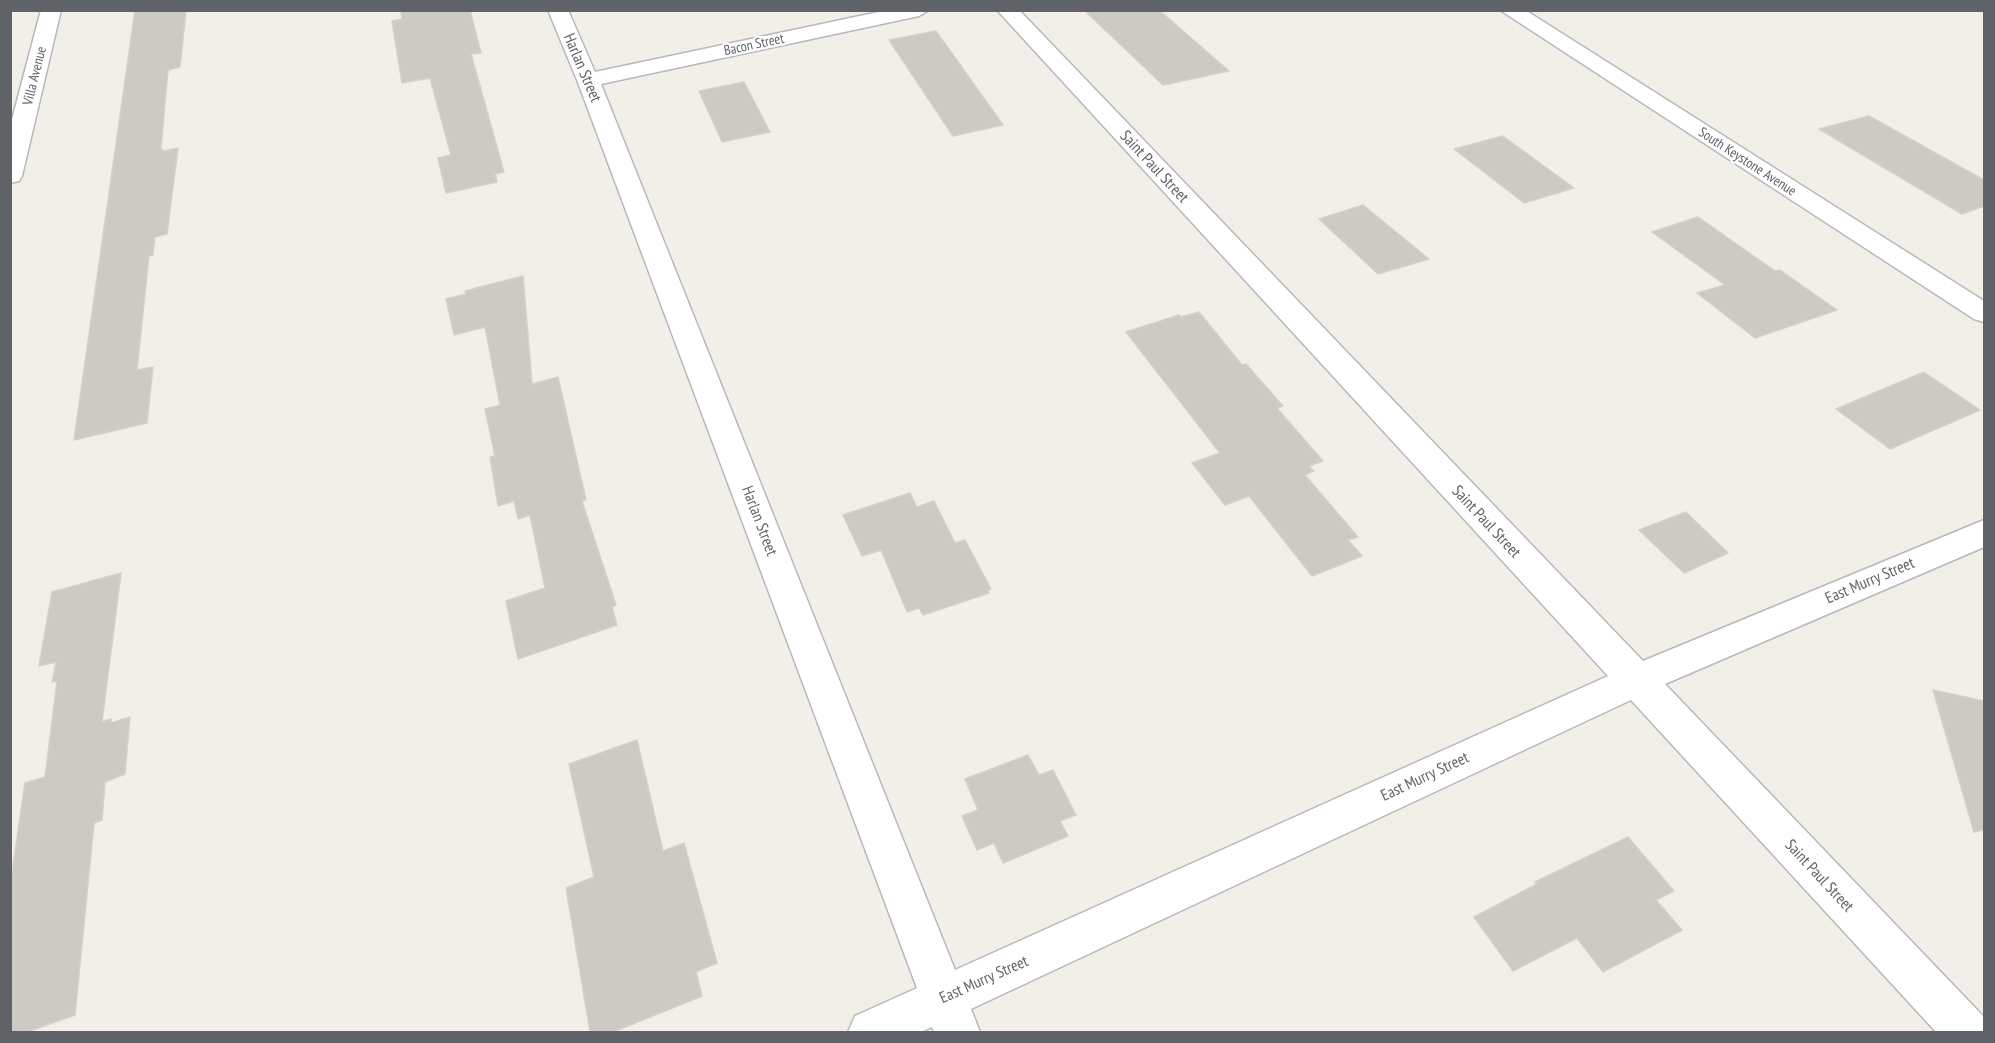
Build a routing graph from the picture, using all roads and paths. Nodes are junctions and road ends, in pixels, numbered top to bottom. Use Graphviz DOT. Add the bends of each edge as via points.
graph roads {
  1 [pos="51,10"];
  2 [pos="558,10"];
  3 [pos="919,10"];
  4 [pos="1007,10"];
  5 [pos="1510,10"];
  6 [pos="588,80"];
  7 [pos="10,176"];
  8 [pos="1984,314"];
  9 [pos="1984,533"];
  10 [pos="1634,681"];
  11 [pos="950,1015"];
  12 [pos="871,1032"];
  13 [pos="1966,1032"];
  1 -- 7 [label="street, Villa Avenue"];
  2 -- 6 [label="street, Harlan Street"];
  3 -- 6 [label="street, Bacon Street"];
  4 -- 10 [label="street, Saint Paul Street"];
  5 -- 8 [label="street, South Keystone Avenue"];
  6 -- 11 [label="street, Harlan Street"];
  9 -- 10 [label="street, East Murry Street"];
  10 -- 11 [label="street, East Murry Street"];
  10 -- 13 [label="street, Saint Paul Street"];
  11 -- 12 [label="street, East Murry Street"];
}
